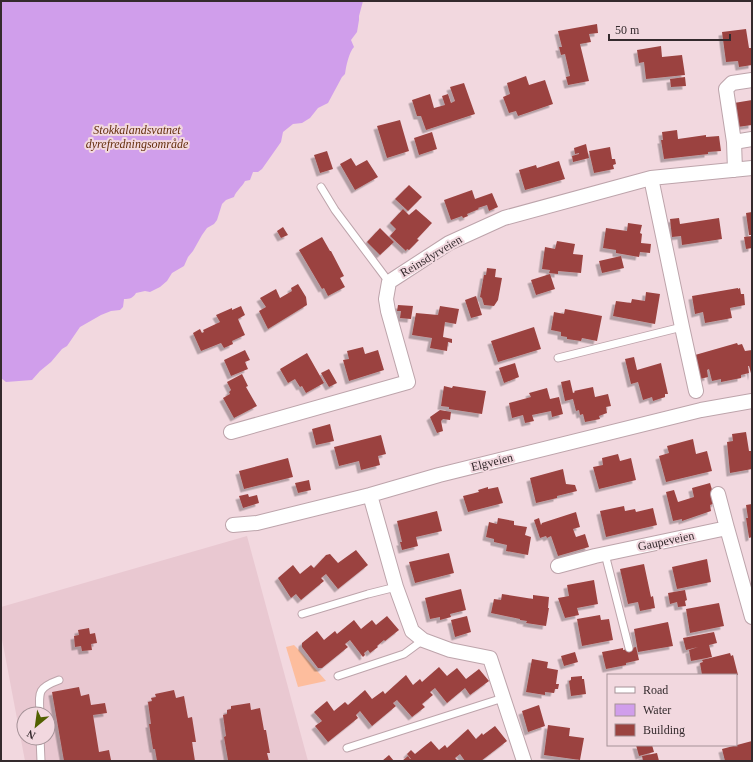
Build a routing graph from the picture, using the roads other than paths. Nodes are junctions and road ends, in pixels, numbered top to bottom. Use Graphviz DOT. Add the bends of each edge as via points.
graph roads {
  1 [pos="752,80"];
  2 [pos="752,139"];
  3 [pos="734,142"];
  4 [pos="752,168"];
  5 [pos="735,170"];
  6 [pos="652,178"];
  7 [pos="321,187"];
  8 [pos="389,282"];
  9 [pos="682,327"];
  10 [pos="558,358"];
  11 [pos="696,391"];
  12 [pos="752,401"];
  13 [pos="231,432"];
  14 [pos="718,494"];
  15 [pos="370,495"];
  16 [pos="233,525"];
  17 [pos="727,528"];
  18 [pos="605,554"];
  19 [pos="558,566"];
  20 [pos="396,587"];
  21 [pos="302,614"];
  22 [pos="752,616"];
  23 [pos="423,640"];
  24 [pos="629,648"];
  25 [pos="338,676"];
  26 [pos="59,680"];
  27 [pos="503,698"];
  28 [pos="40,706"];
  29 [pos="40,746"];
  30 [pos="347,748"];
  31 [pos="41,761"];
  32 [pos="524,761"];
  1 -- 3 [label="street" via="732,83 726,89"];
  2 -- 3 [label="street"];
  3 -- 5 [label="street"];
  4 -- 5 [label="street, Reinsdyrveien"];
  5 -- 6 [label="street, Reinsdyrveien"];
  6 -- 8 [label="street, Reinsdyrveien" via="504,218 449,243"];
  6 -- 9 [label="street"];
  7 -- 8 [label="lane" via="335,210"];
  8 -- 13 [label="street, Reinsdyrveien" via="386,299 388,311 408,382"];
  9 -- 10 [label="lane"];
  9 -- 11 [label="street"];
  12 -- 15 [label="street, Elgveien" via="702,410 439,475"];
  14 -- 17 [label="street"];
  15 -- 16 [label="street, Elgveien" via="257,523"];
  15 -- 20 [label="street"];
  17 -- 18 [label="street, Gaupeveien"];
  17 -- 22 [label="street"];
  18 -- 19 [label="street, Gaupeveien"];
  18 -- 24 [label="lane"];
  20 -- 21 [label="lane"];
  20 -- 23 [label="street" via="412,631"];
  23 -- 25 [label="lane" via="404,654"];
  23 -- 27 [label="street" via="450,650 490,658"];
  26 -- 28 [label="lane" via="47,684 41,690"];
  27 -- 30 [label="lane"];
  27 -- 32 [label="street"];
  29 -- 31 [label="lane"];
}
